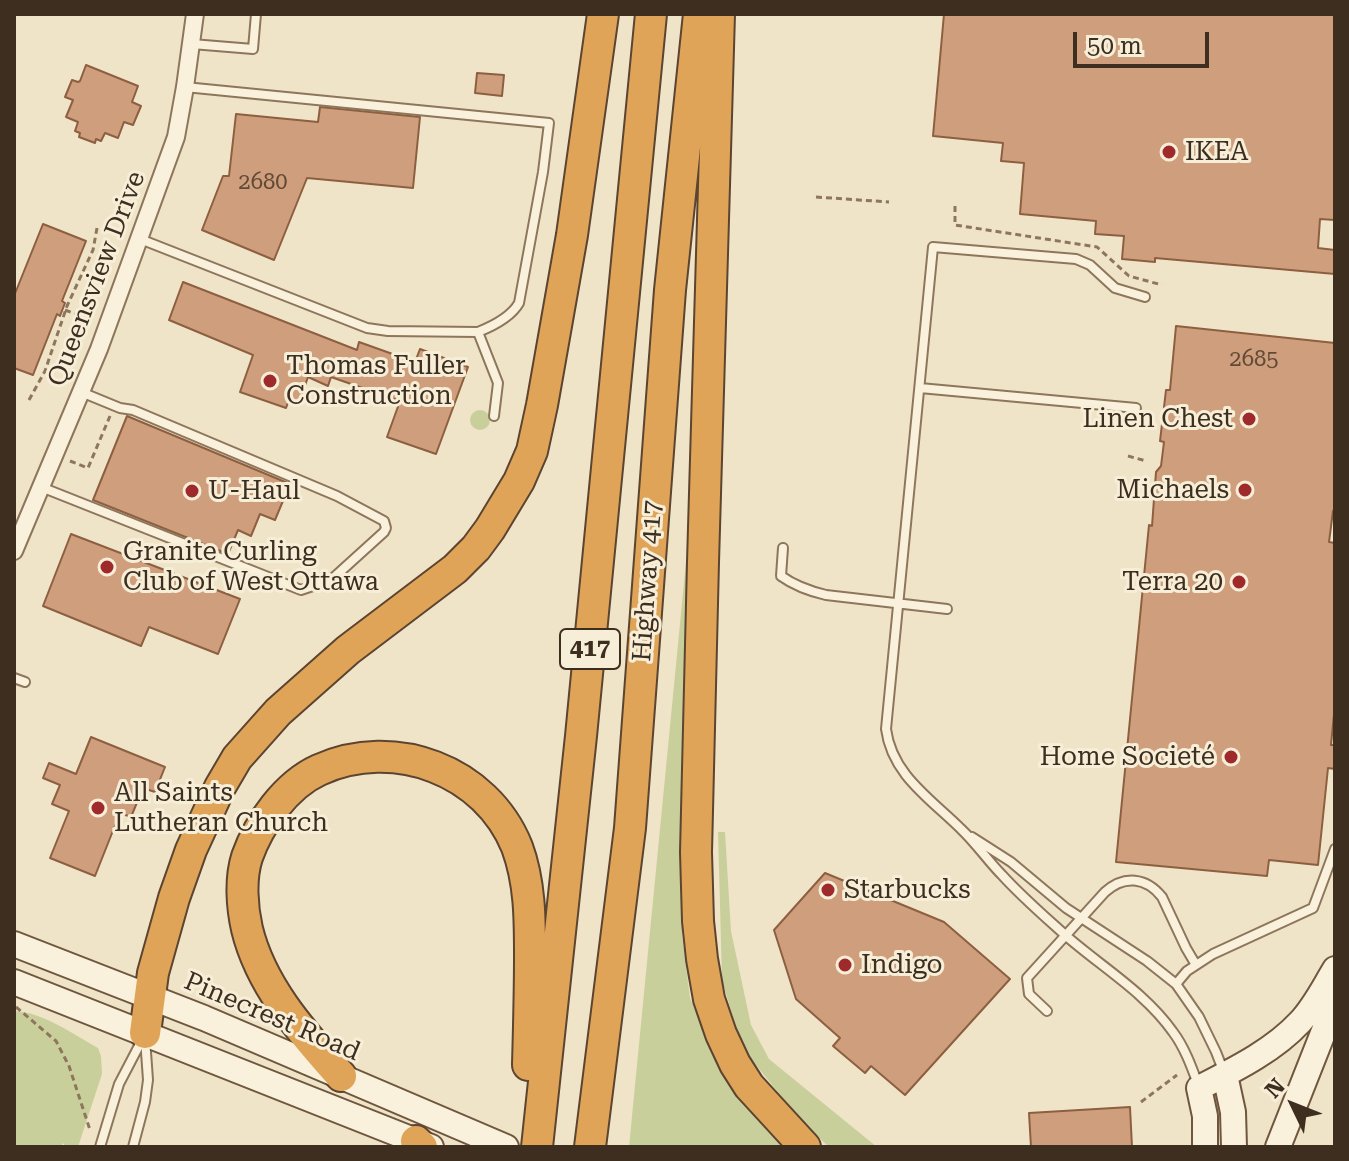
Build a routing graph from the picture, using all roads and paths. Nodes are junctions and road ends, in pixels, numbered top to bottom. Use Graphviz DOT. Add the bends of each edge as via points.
graph roads {
  1 [pos="195,14"];
  2 [pos="256,14"];
  3 [pos="603,14"];
  4 [pos="651,14"];
  5 [pos="699,14"];
  6 [pos="719,14"];
  7 [pos="192,44"];
  8 [pos="185,87"];
  9 [pos="816,197"];
  10 [pos="889,202"];
  11 [pos="97,228"];
  12 [pos="139,239"];
  13 [pos="1145,297"];
  14 [pos="65,310"];
  15 [pos="107,326"];
  16 [pos="478,332"];
  17 [pos="920,388"];
  18 [pos="81,392"];
  19 [pos="29,400"];
  20 [pos="114,406"];
  21 [pos="1136,408"];
  22 [pos="494,416"];
  23 [pos="1128,456"];
  24 [pos="70,461"];
  25 [pos="1146,461"];
  26 [pos="41,487"];
  27 [pos="783,548"];
  28 [pos="14,551"];
  29 [pos="898,604"];
  30 [pos="947,609"];
  31 [pos="14,678"];
  32 [pos="25,682"];
  33 [pos="964,832"];
  34 [pos="1335,849"];
  35 [pos="1081,917"];
  36 [pos="1065,935"];
  37 [pos="14,944"];
  38 [pos="1196,965"];
  39 [pos="1335,969"];
  40 [pos="14,982"];
  41 [pos="1176,984"];
  42 [pos="150,996"];
  43 [pos="1335,996"];
  44 [pos="14,1004"];
  45 [pos="1047,1011"];
  46 [pos="145,1033"];
  47 [pos="1267,1049"];
  48 [pos="602,1054"];
  49 [pos="1177,1075"];
  50 [pos="1225,1075"];
  51 [pos="347,1079"];
  52 [pos="1305,1081"];
  53 [pos="1199,1088"];
  54 [pos="1141,1102"];
  55 [pos="94,1138"];
  56 [pos="495,1143"];
  57 [pos="423,1145"];
  58 [pos="100,1147"];
  59 [pos="133,1147"];
  60 [pos="526,1147"];
  61 [pos="537,1147"];
  62 [pos="590,1147"];
  63 [pos="598,1147"];
  64 [pos="805,1147"];
  65 [pos="1205,1147"];
  66 [pos="1234,1147"];
  67 [pos="1278,1147"];
  1 -- 7 [label="street, Queensview Drive"];
  2 -- 7 [label="lane" via="253,49"];
  3 -- 42 [label="highway" via="542,405 519,481 490,529 455,569 348,650 278,712 237,758 191,850"];
  4 -- 61 [label="highway, 417"];
  5 -- 48 [label="highway, Highway 417 / 417" via="670,290 630,828"];
  6 -- 64 [label="highway" via="698,921 709,999 735,1064"];
  7 -- 8 [label="street, Queensview Drive"];
  8 -- 12 [label="street, Queensview Drive" via="176,137"];
  8 -- 16 [label="lane" via="549,123 519,303"];
  9 -- 10 [label="path"];
  11 -- 14 [label="path" via="93,250"];
  12 -- 15 [label="street, Queensview Drive"];
  12 -- 16 [label="lane" via="367,328"];
  13 -- 17 [label="lane" via="1115,288 1076,259 933,247"];
  14 -- 15 [label="path"];
  14 -- 19 [label="path" via="45,371"];
  15 -- 18 [label="street, Queensview Drive"];
  16 -- 22 [label="lane" via="498,383"];
  17 -- 21 [label="lane"];
  17 -- 29 [label="lane"];
  18 -- 20 [label="lane"];
  18 -- 26 [label="street, Queensview Drive"];
  20 -- 24 [label="path" via="88,468"];
  20 -- 26 [label="lane" via="337,496 384,521 386,528 331,580 301,590"];
  23 -- 25 [label="path"];
  26 -- 28 [label="street, Queensview Drive"];
  27 -- 29 [label="lane" via="781,576 792,584 826,595"];
  29 -- 30 [label="lane"];
  29 -- 33 [label="lane" via="888,740 903,774"];
  31 -- 32 [label="lane"];
  33 -- 35 [label="lane"];
  33 -- 36 [label="lane"];
  34 -- 38 [label="lane" via="1313,908"];
  35 -- 36 [label="lane"];
  35 -- 38 [label="lane" via="1114,885 1141,880 1162,897"];
  35 -- 41 [label="lane"];
  36 -- 45 [label="lane" via="1027,978 1029,994"];
  36 -- 53 [label="lane" via="1165,1021"];
  37 -- 42 [label="main road, Pinecrest Road"];
  38 -- 41 [label="lane"];
  39 -- 47 [label="main road" via="1300,1022"];
  40 -- 46 [label="main road"];
  41 -- 50 [label="lane" via="1199,1017"];
  42 -- 46 [label="highway"];
  42 -- 51 [label="main road, Pinecrest Road"];
  43 -- 52 [label="main road"];
  44 -- 55 [label="path" via="56,1041"];
  46 -- 57 [label="main road"];
  46 -- 58 [label="lane" via="119,1084"];
  46 -- 59 [label="lane" via="148,1080"];
  47 -- 50 [label="main road"];
  47 -- 52 [label="main road" via="1295,1060"];
  48 -- 62 [label="highway, Highway 417 / 417"];
  48 -- 63 [label="highway"];
  49 -- 54 [label="path"];
  50 -- 53 [label="main road"];
  50 -- 66 [label="main road"];
  51 -- 56 [label="main road, Pinecrest Road"];
  51 -- 60 [label="highway" via="299,1027 260,966 247,929 242,888 258,833 285,795 339,762 392,757 456,775 492,805 517,847 530,920"];
  52 -- 67 [label="main road"];
  53 -- 65 [label="main road"];
}
